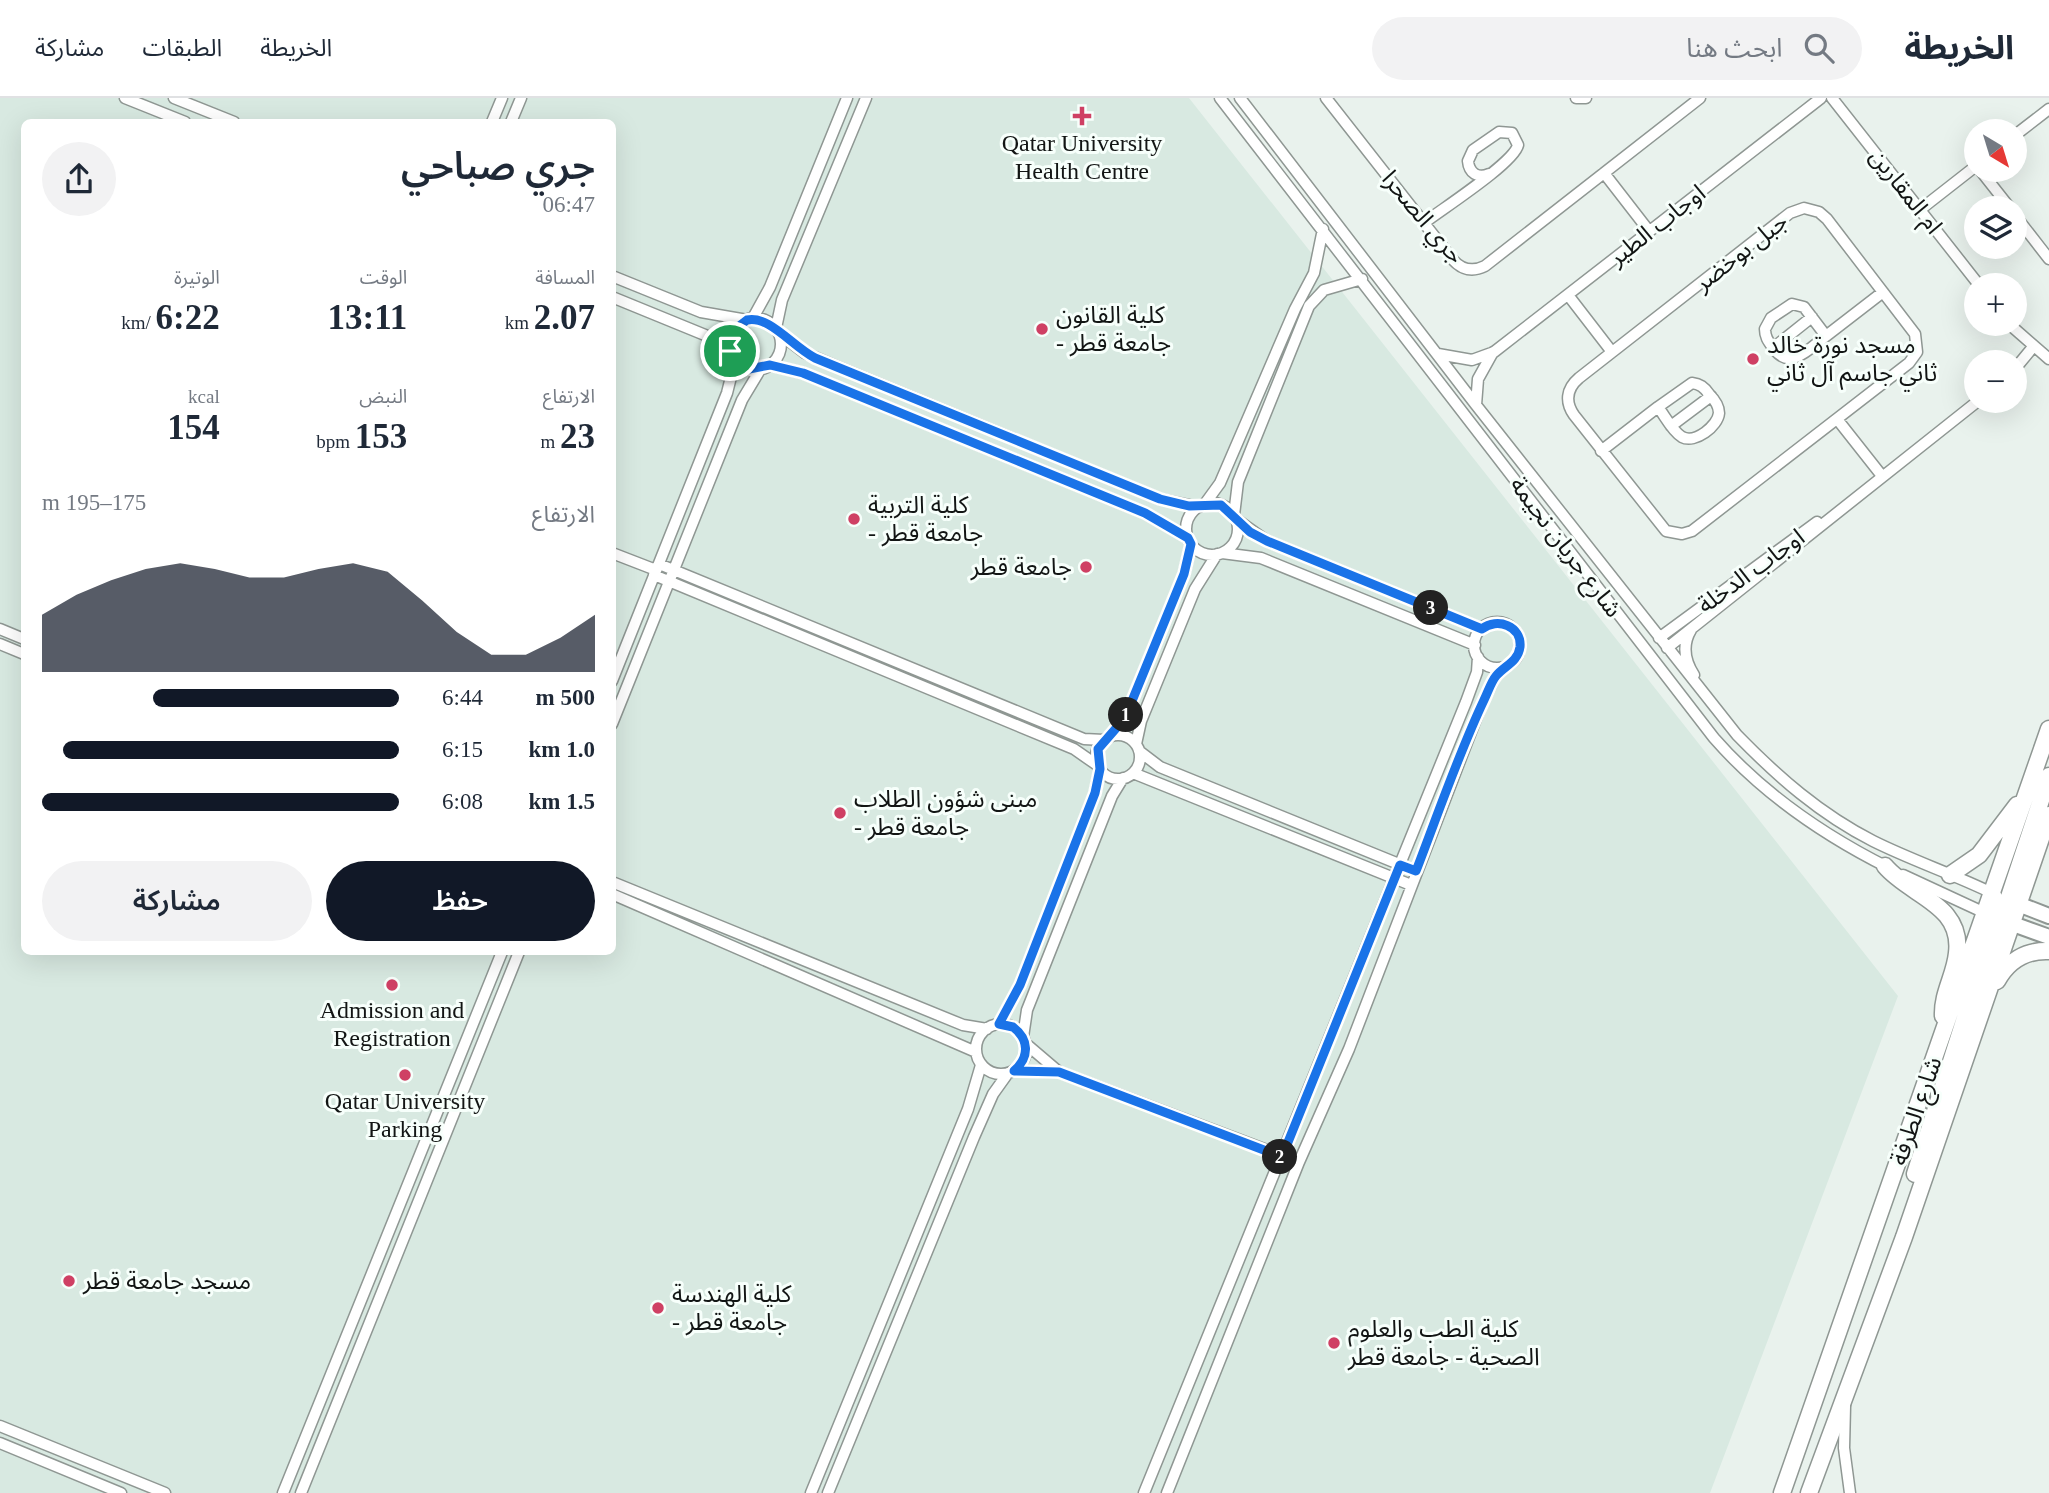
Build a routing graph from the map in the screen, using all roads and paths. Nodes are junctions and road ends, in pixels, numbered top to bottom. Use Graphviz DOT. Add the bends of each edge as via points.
graph roads {
  1 [pos="125,98"];
  2 [pos="174,98"];
  3 [pos="502,98"];
  4 [pos="521,98"];
  5 [pos="847,98"];
  6 [pos="866,98"];
  7 [pos="1220,98"];
  8 [pos="1241,98"];
  9 [pos="1326,98"];
  10 [pos="1576,98"];
  11 [pos="1586,98"];
  12 [pos="1700,98"];
  13 [pos="1821,98"];
  14 [pos="1832,98"];
  15 [pos="2049,109"];
  16 [pos="178,119"];
  17 [pos="226,119"];
  18 [pos="493,119"];
  19 [pos="512,119"];
  20 [pos="2027,126"];
  21 [pos="1470,169"];
  22 [pos="1604,173"];
  23 [pos="1489,174"];
  24 [pos="1964,175"];
  25 [pos="1989,182"];
  26 [pos="1464,193"];
  27 [pos="2001,196"];
  28 [pos="1921,209"];
  29 [pos="1424,223"];
  30 [pos="1323,229"];
  31 [pos="1649,231"];
  32 [pos="2027,231"];
  33 [pos="790,236"];
  34 [pos="806,242"];
  35 [pos="2049,259"];
  36 [pos="1970,273"];
  37 [pos="616,278"];
  38 [pos="1362,279"];
  39 [pos="1883,292"];
  40 [pos="1568,295"];
  41 [pos="616,299"];
  42 [pos="1812,317"];
  43 [pos="750,319"];
  44 [pos="777,331"];
  45 [pos="1826,336"];
  46 [pos="2022,336"];
  47 [pos="2033,347"];
  48 [pos="1773,348"];
  49 [pos="1494,352"];
  50 [pos="1612,352"];
  51 [pos="1437,354"];
  52 [pos="2027,354"];
  53 [pos="733,356"];
  54 [pos="2049,359"];
  55 [pos="765,368"];
  56 [pos="1261,388"];
  57 [pos="1273,393"];
  58 [pos="1711,396"];
  59 [pos="1476,405"];
  60 [pos="1658,407"];
  61 [pos="1964,412"];
  62 [pos="1249,417"];
  63 [pos="1837,419"];
  64 [pos="1262,421"];
  65 [pos="1671,426"];
  66 [pos="1601,450"];
  67 [pos="1882,476"];
  68 [pos="1202,506"];
  69 [pos="1844,506"];
  70 [pos="1235,517"];
  71 [pos="1189,541"];
  72 [pos="1220,554"];
  73 [pos="616,555"];
  74 [pos="656,570"];
  75 [pos="675,570"];
  76 [pos="671,582"];
  77 [pos="794,619"];
  78 [pos="1694,626"];
  79 [pos="0,629"];
  80 [pos="1482,629"];
  81 [pos="788,630"];
  82 [pos="21,638"];
  83 [pos="1659,638"];
  84 [pos="0,644"];
  85 [pos="1475,645"];
  86 [pos="1667,648"];
  87 [pos="21,653"];
  88 [pos="879,655"];
  89 [pos="1478,657"];
  90 [pos="1506,666"];
  91 [pos="875,667"];
  92 [pos="616,671"];
  93 [pos="616,714"];
  94 [pos="1727,724"];
  95 [pos="2049,729"];
  96 [pos="1107,738"];
  97 [pos="1138,748"];
  98 [pos="1099,767"];
  99 [pos="1128,776"];
  100 [pos="2049,776"];
  101 [pos="2030,785"];
  102 [pos="1215,790"];
  103 [pos="1211,803"];
  104 [pos="2049,816"];
  105 [pos="1299,823"];
  106 [pos="1294,837"];
  107 [pos="1400,865"];
  108 [pos="1885,866"];
  109 [pos="1416,871"];
  110 [pos="1950,875"];
  111 [pos="1395,878"];
  112 [pos="616,884"];
  113 [pos="1410,885"];
  114 [pos="1992,893"];
  115 [pos="616,896"];
  116 [pos="2013,902"];
  117 [pos="2049,916"];
  118 [pos="1998,918"];
  119 [pos="2049,937"];
  120 [pos="2049,951"];
  121 [pos="501,955"];
  122 [pos="518,955"];
  123 [pos="1988,991"];
  124 [pos="999,1024"];
  125 [pos="1945,1027"];
  126 [pos="987,1029"];
  127 [pos="1024,1040"];
  128 [pos="976,1052"];
  129 [pos="981,1065"];
  130 [pos="1011,1072"];
  131 [pos="1059,1072"];
  132 [pos="1282,1157"];
  133 [pos="1299,1162"];
  134 [pos="929,1206"];
  135 [pos="943,1213"];
  136 [pos="1904,1237"];
  137 [pos="912,1247"];
  138 [pos="926,1254"];
  139 [pos="1215,1320"];
  140 [pos="1232,1330"];
  141 [pos="1845,1399"];
  142 [pos="3,1427"];
  143 [pos="0,1443"];
  144 [pos="121,1493"];
  145 [pos="165,1493"];
  146 [pos="283,1493"];
  147 [pos="301,1493"];
  148 [pos="811,1493"];
  149 [pos="828,1493"];
  150 [pos="1144,1493"];
  151 [pos="1167,1493"];
  152 [pos="1782,1493"];
  153 [pos="1809,1493"];
  154 [pos="1850,1493"];
  1 -- 16 [label="street"];
  2 -- 17 [label="street"];
  3 -- 18 [label="street"];
  4 -- 19 [label="street"];
  5 -- 33 [label="street"];
  6 -- 34 [label="street"];
  7 -- 30 [label="street, شارع جريان نجيمة"];
  8 -- 51 [label="street, شارع جريان نجيمة"];
  9 -- 29 [label="street, جري الصحرا"];
  10 -- 11 [label="street"];
  12 -- 22 [label="street, جري الصحرا"];
  13 -- 31 [label="street, اوجاب الطير"];
  14 -- 28 [label="street, ام المقارين"];
  15 -- 20 [label="street"];
  21 -- 23 [label="street" via="1478,176"];
  21 -- 23 [label="street" via="1473,150 1499,132 1512,133 1517,141 1515,153"];
  21 -- 26 [label="street"];
  22 -- 29 [label="street, جري الصحرا" via="1477,269 1456,264"];
  22 -- 31 [label="street"];
  23 -- 26 [label="street"];
  24 -- 28 [label="street"];
  25 -- 27 [label="street"];
  26 -- 29 [label="street"];
  28 -- 36 [label="street, ام المقارين"];
  30 -- 38 [label="street, شارع جريان نجيمة"];
  30 -- 56 [label="street" via="1314,272"];
  31 -- 40 [label="street, اوجاب الطير"];
  32 -- 35 [label="street"];
  33 -- 34 [label="street"];
  33 -- 43 [label="street" via="771,287"];
  34 -- 44 [label="street" via="780,307"];
  37 -- 43 [label="street" via="701,312"];
  38 -- 57 [label="street" via="1333,285 1313,300"];
  38 -- 108 [label="street, شارع جريان نجيمة" via="1725,751 1790,809"];
  39 -- 45 [label="street"];
  39 -- 50 [label="street, جبل بوخضر" via="1823,215 1815,209 1799,209"];
  39 -- 63 [label="street, جبل بوخضر" via="1915,334 1917,352"];
  40 -- 49 [label="street, اوجاب الطير"];
  40 -- 50 [label="street"];
  41 -- 53 [label="street" via="705,335"];
  42 -- 45 [label="street"];
  42 -- 48 [label="street"];
  42 -- 48 [label="street" via="1796,304 1777,313 1765,329"];
  43 -- 44 [label="street" via="763,320"];
  43 -- 53 [label="street" via="734,330 730,340"];
  44 -- 55 [label="street" via="780,351"];
  44 -- 68 [label="street" via="805,353 838,367 1160,499"];
  45 -- 48 [label="street" via="1792,360"];
  46 -- 47 [label="street"];
  47 -- 52 [label="street"];
  47 -- 54 [label="street"];
  49 -- 51 [label="street, اوجاب الطير" via="1472,360"];
  49 -- 59 [label="street, اوجاب الطير" via="1478,379"];
  50 -- 66 [label="street, جبل بوخضر" via="1575,381 1568,396 1571,411"];
  51 -- 59 [label="street, شارع جريان نجيمة"];
  53 -- 55 [label="street" via="744,368"];
  53 -- 74 [label="street" via="727,393"];
  55 -- 71 [label="street" via="803,373 1145,513"];
  55 -- 75 [label="street" via="741,400"];
  56 -- 57 [label="street"];
  56 -- 62 [label="street"];
  57 -- 64 [label="street"];
  58 -- 60 [label="street" via="1703,386 1692,383"];
  58 -- 65 [label="street"];
  58 -- 65 [label="street" via="1718,405 1718,418 1700,435 1684,438"];
  59 -- 83 [label="street, شارع جريان نجيمة"];
  60 -- 65 [label="street"];
  60 -- 66 [label="street"];
  61 -- 67 [label="street, اوجاب الدخلة"];
  62 -- 64 [label="street"];
  62 -- 68 [label="street" via="1220,483"];
  63 -- 66 [label="street, جبل بوخضر" via="1682,534 1658,525"];
  63 -- 67 [label="street"];
  64 -- 70 [label="street" via="1238,482"];
  67 -- 69 [label="street, اوجاب الدخلة"];
  68 -- 70 [label="street" via="1221,505"];
  68 -- 71 [label="street" via="1187,523"];
  69 -- 78 [label="street, اوجاب الدخلة"];
  69 -- 83 [label="street, اوجاب الدخلة"];
  70 -- 72 [label="street" via="1235,541"];
  70 -- 80 [label="street" via="1267,541"];
  71 -- 72 [label="street" via="1204,554"];
  71 -- 96 [label="street" via="1184,574 1128,710"];
  72 -- 85 [label="street" via="1261,558"];
  72 -- 97 [label="street" via="1195,589 1141,721"];
  73 -- 74 [label="street"];
  74 -- 75 [label="street"];
  74 -- 76 [label="street"];
  74 -- 92 [label="street"];
  75 -- 76 [label="street"];
  75 -- 77 [label="street"];
  76 -- 81 [label="street"];
  76 -- 93 [label="street"];
  77 -- 81 [label="street"];
  77 -- 88 [label="street"];
  78 -- 86 [label="street, اوجاب الدخلة"];
  78 -- 94 [label="street" via="1686,642 1687,661"];
  79 -- 82 [label="street"];
  80 -- 85 [label="street"];
  80 -- 90 [label="street" via="1502,623 1517,633 1519,650"];
  81 -- 91 [label="street"];
  83 -- 86 [label="street, شارع جريان نجيمة"];
  84 -- 87 [label="street"];
  85 -- 89 [label="street"];
  86 -- 94 [label="street, شارع جريان نجيمة"];
  88 -- 91 [label="street"];
  88 -- 96 [label="street" via="1084,739"];
  89 -- 90 [label="street" via="1490,667"];
  89 -- 107 [label="street" via="1477,673"];
  90 -- 109 [label="street" via="1481,706"];
  91 -- 98 [label="street" via="1074,749"];
  94 -- 110 [label="street, شارع جريان نجيمة" via="1782,779 1833,818"];
  95 -- 101 [label="main road"];
  96 -- 97 [label="street" via="1125,736"];
  96 -- 98 [label="street" via="1096,754"];
  97 -- 99 [label="street" via="1138,765"];
  97 -- 102 [label="street" via="1160,767"];
  98 -- 99 [label="street" via="1113,778"];
  98 -- 124 [label="street" via="1095,793 1020,985"];
  99 -- 103 [label="street"];
  99 -- 127 [label="street" via="1112,796 1027,1010"];
  100 -- 116 [label="main road"];
  101 -- 110 [label="main road" via="1979,855"];
  101 -- 114 [label="main road"];
  102 -- 103 [label="street"];
  102 -- 105 [label="street"];
  103 -- 106 [label="street"];
  104 -- 116 [label="main road"];
  105 -- 106 [label="street"];
  105 -- 107 [label="street"];
  106 -- 111 [label="street"];
  107 -- 109 [label="street"];
  107 -- 111 [label="street"];
  108 -- 118 [label="street, شارع جريان نجيمة"];
  108 -- 125 [label="main road" via="1906,887 1939,905 1954,926 1957,952 1944,999"];
  109 -- 113 [label="street"];
  110 -- 114 [label="street, شارع جريان نجيمة"];
  111 -- 113 [label="street"];
  111 -- 132 [label="street"];
  112 -- 126 [label="street" via="963,1026"];
  113 -- 133 [label="street" via="1349,1049"];
  114 -- 116 [label="main road"];
  114 -- 118 [label="main road"];
  115 -- 128 [label="street"];
  116 -- 117 [label="main road"];
  116 -- 118 [label="main road"];
  118 -- 119 [label="main road"];
  118 -- 123 [label="main road, شارع الطرفة"];
  118 -- 125 [label="main road, شارع الطرفة"];
  118 -- 136 [label="main road" via="1906,1203"];
  120 -- 123 [label="main road" via="2016,960 2004,968"];
  121 -- 146 [label="street"];
  122 -- 147 [label="street"];
  123 -- 136 [label="main road, شارع الطرفة"];
  124 -- 126 [label="street"];
  124 -- 127 [label="street" via="1013,1027"];
  125 -- 152 [label="main road, شارع الطرفة"];
  126 -- 128 [label="street" via="978,1039"];
  127 -- 130 [label="street" via="1025,1055"];
  127 -- 131 [label="street"];
  128 -- 129 [label="street"];
  129 -- 130 [label="street" via="990,1072"];
  129 -- 134 [label="street"];
  130 -- 131 [label="street"];
  130 -- 135 [label="street" via="992,1094"];
  131 -- 132 [label="street"];
  132 -- 133 [label="street"];
  132 -- 139 [label="street"];
  133 -- 140 [label="street"];
  134 -- 135 [label="street"];
  134 -- 137 [label="street"];
  135 -- 138 [label="street"];
  136 -- 141 [label="main road, شارع الطرفة"];
  137 -- 138 [label="street"];
  137 -- 148 [label="street"];
  138 -- 149 [label="street"];
  139 -- 140 [label="street" via="1224,1320"];
  139 -- 150 [label="street"];
  140 -- 151 [label="street"];
  141 -- 153 [label="main road, شارع الطرفة"];
  141 -- 154 [label="street" via="1844,1448"];
  142 -- 143 [label="street"];
  142 -- 145 [label="street"];
  143 -- 144 [label="street"];
}
